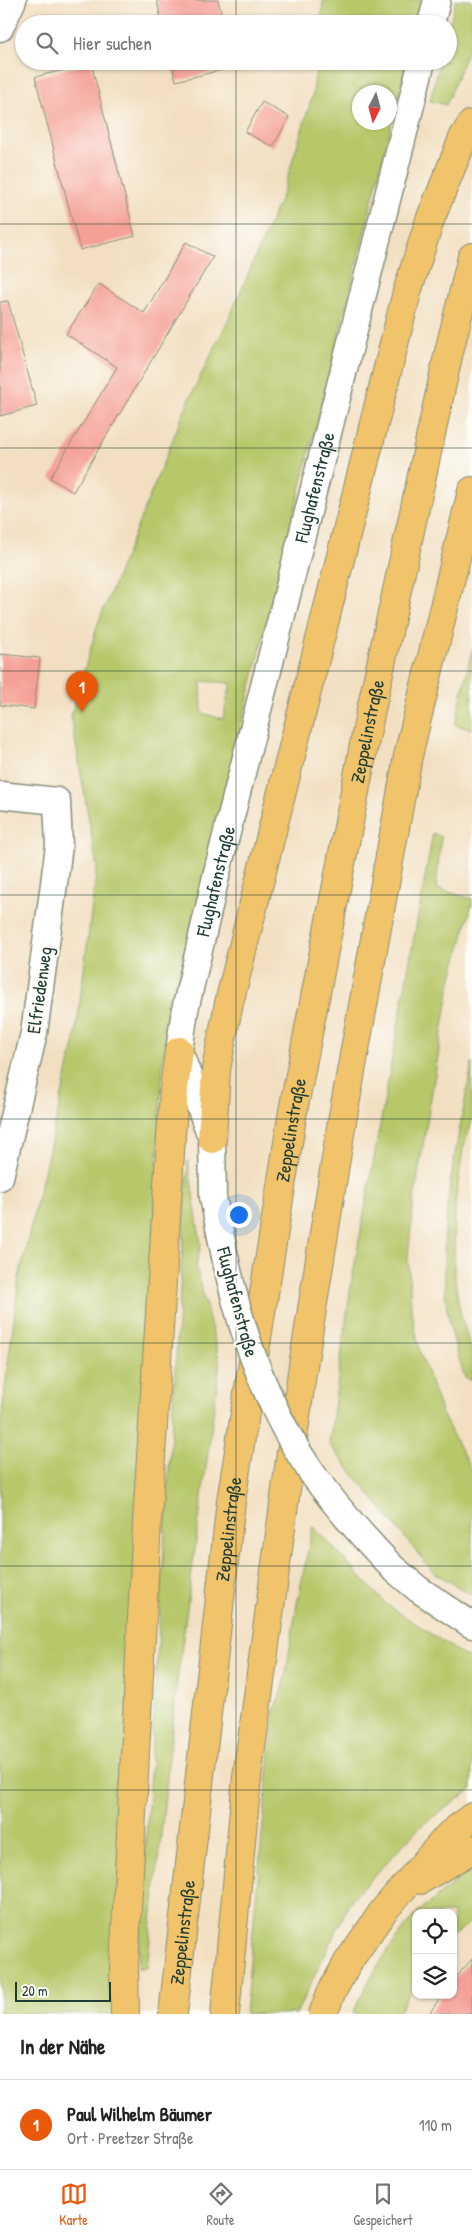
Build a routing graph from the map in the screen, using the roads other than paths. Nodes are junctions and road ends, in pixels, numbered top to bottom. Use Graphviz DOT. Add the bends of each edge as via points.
graph roads {
  1 [pos="13,0"];
  2 [pos="437,0"];
  3 [pos="433,15"];
  4 [pos="0,28"];
  5 [pos="420,70"];
  6 [pos="472,124"];
  7 [pos="472,257"];
  8 [pos="472,491"];
  9 [pos="0,795"];
  10 [pos="179,1051"];
  11 [pos="212,1139"];
  12 [pos="0,1177"];
  13 [pos="472,1625"];
  14 [pos="472,1817"];
  15 [pos="472,1848"];
  16 [pos="403,1889"];
  17 [pos="125,2014"];
  18 [pos="173,2014"];
  19 [pos="224,2014"];
  20 [pos="323,2014"];
  1 -- 4 [label="street"];
  2 -- 3 [label="street"];
  5 -- 10 [label="street, Flughafenstraße" via="218,868 185,1010"];
  6 -- 11 [label="highway" via="464,136 430,220 407,292 229,1003 216,1069"];
  7 -- 18 [label="highway, Zeppelinstraße" via="369,719 293,1111 231,1500"];
  8 -- 19 [label="highway" via="408,756 340,1137 302,1372 247,1777"];
  9 -- 12 [label="street, Elfriedenweg" via="57,801 59,846 34,1033"];
  10 -- 11 [label="street, Flughafenstraße"];
  10 -- 17 [label="highway" via="147,1521 124,1968"];
  11 -- 13 [label="street, Flughafenstraße, bridge" via="213,1196 233,1296 256,1365 292,1440 338,1507 393,1568"];
  14 -- 16 [label="highway" via="449,1835"];
  15 -- 16 [label="highway"];
  16 -- 20 [label="highway" via="353,1955 330,1994"];
}
